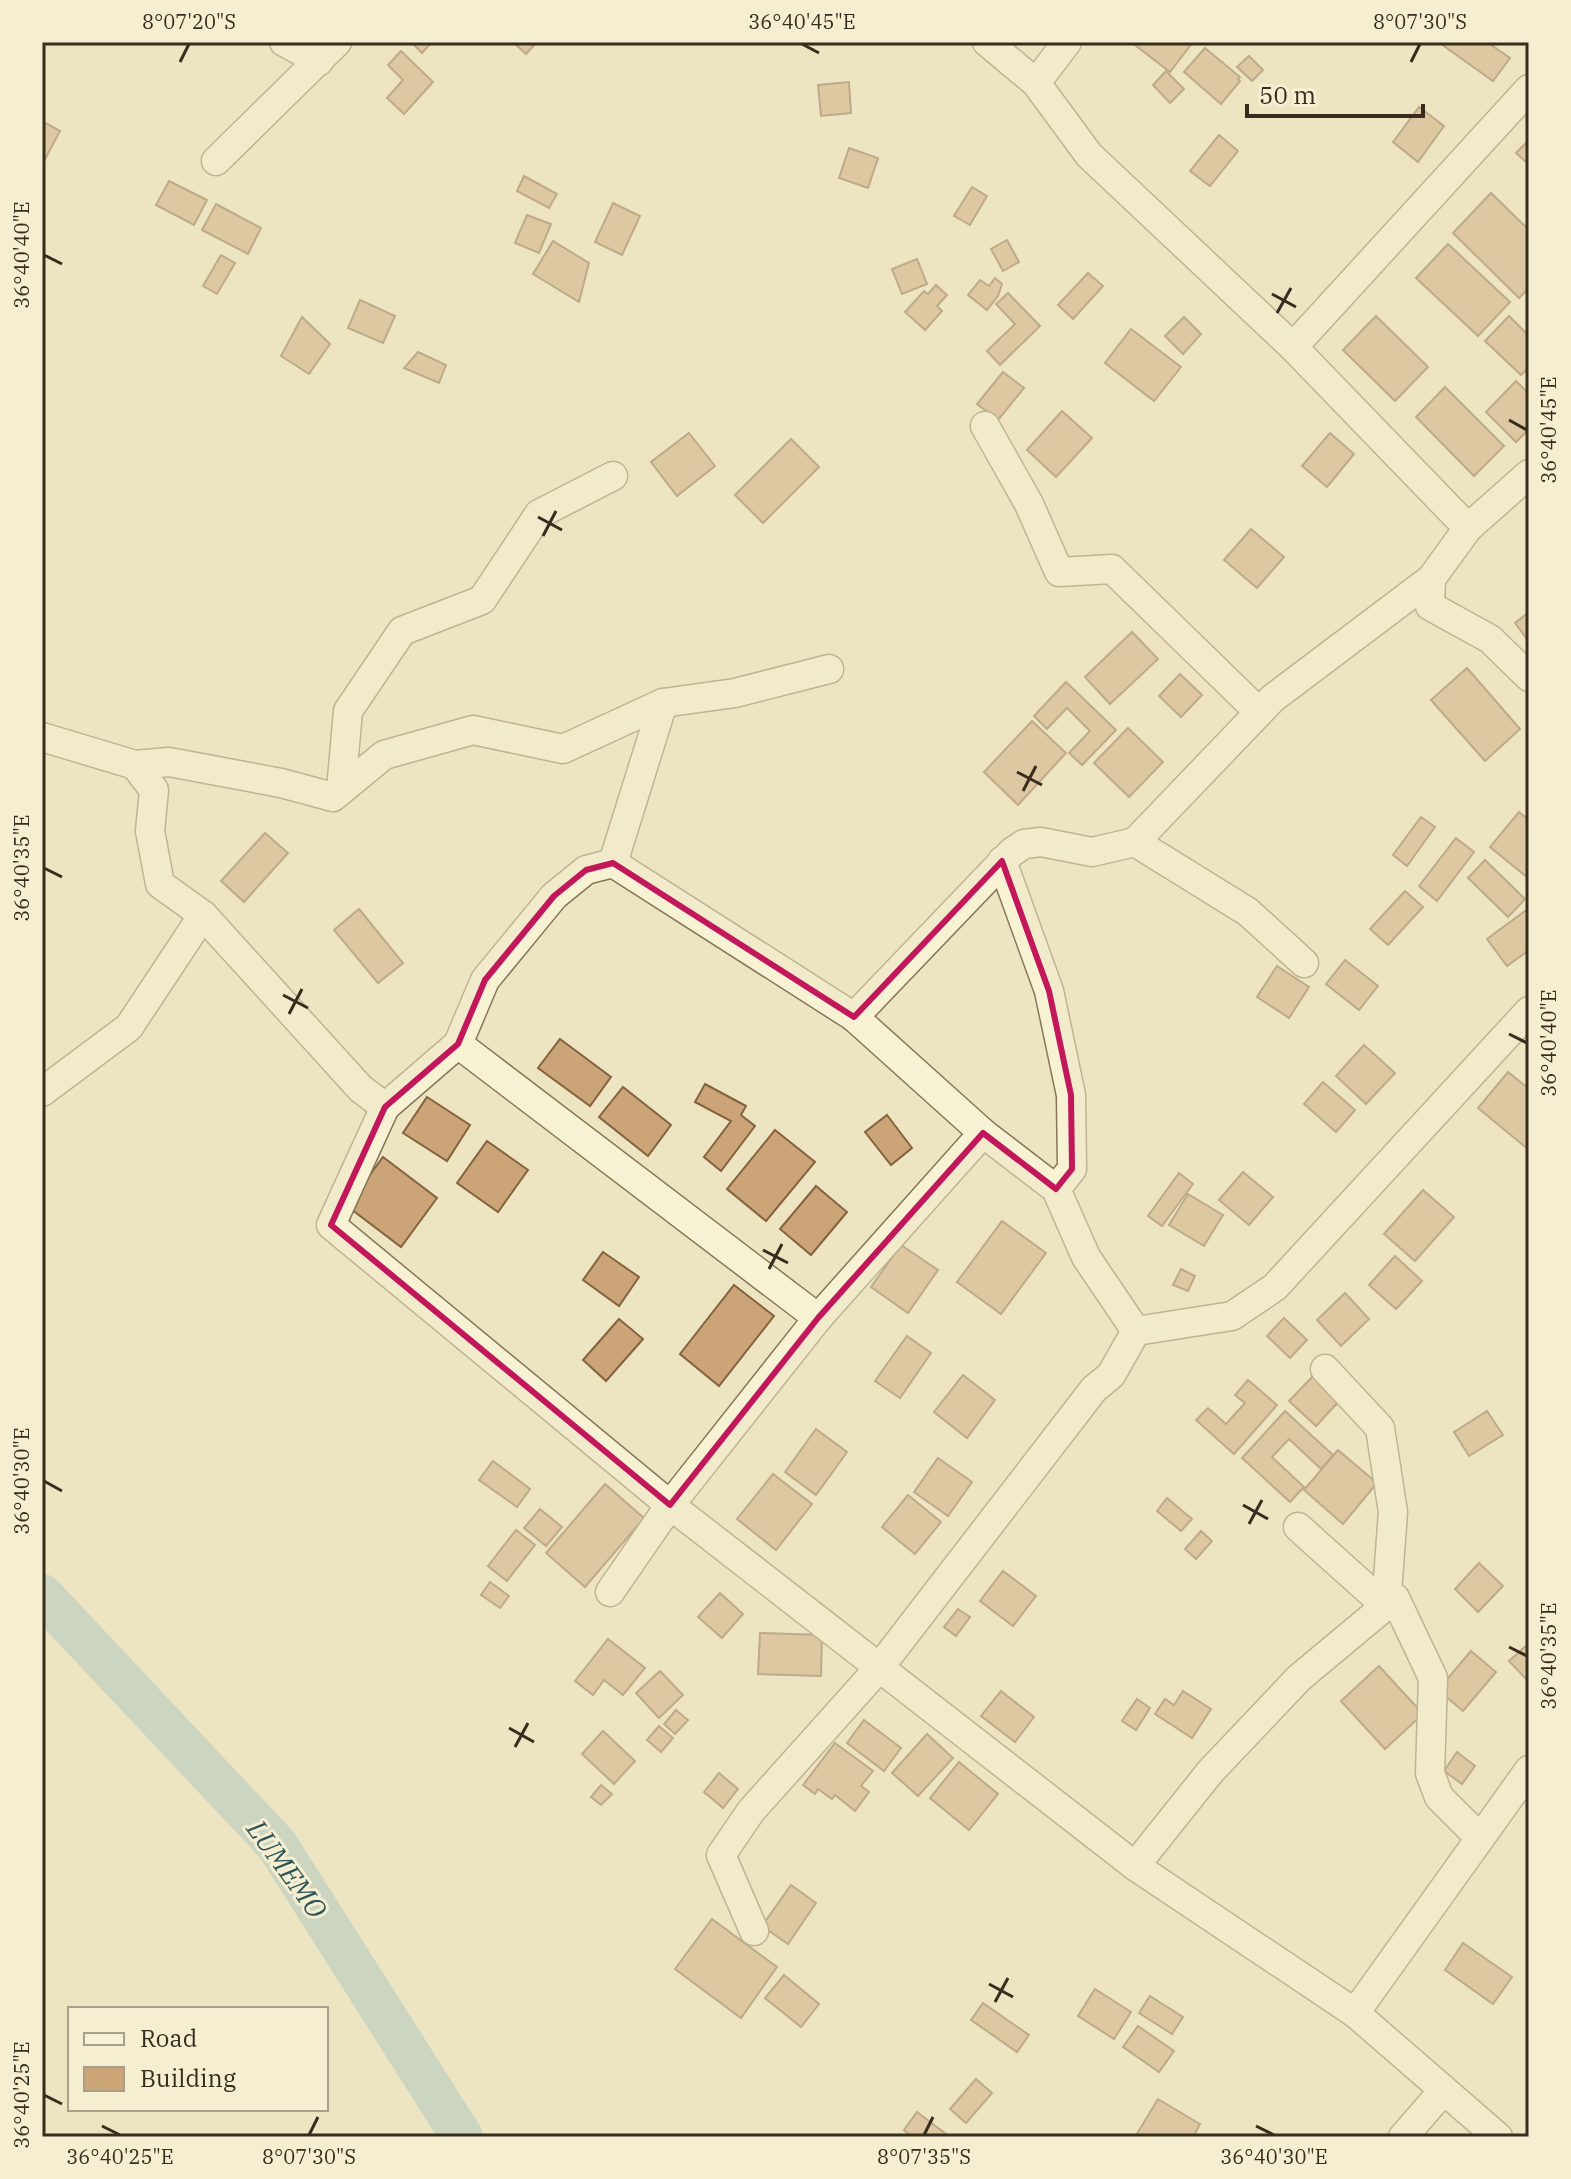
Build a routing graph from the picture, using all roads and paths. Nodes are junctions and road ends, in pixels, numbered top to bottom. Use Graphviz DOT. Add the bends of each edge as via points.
graph roads {
  1 [pos="284,42"];
  2 [pos="987,42"];
  3 [pos="1067,42"];
  4 [pos="328,51"];
  5 [pos="1036,83"];
  6 [pos="1529,89"];
  7 [pos="216,161"];
  8 [pos="1293,347"];
  9 [pos="985,426"];
  10 [pos="1529,474"];
  11 [pos="613,476"];
  12 [pos="1468,528"];
  13 [pos="1431,579"];
  14 [pos="829,669"];
  15 [pos="1529,677"];
  16 [pos="663,703"];
  17 [pos="1259,712"];
  18 [pos="42,737"];
  19 [pos="135,765"];
  20 [pos="341,790"];
  21 [pos="1135,842"];
  22 [pos="1002,861"];
  23 [pos="613,863"];
  24 [pos="203,915"];
  25 [pos="1304,963"];
  26 [pos="1529,1011"];
  27 [pos="854,1017"];
  28 [pos="458,1044"];
  29 [pos="42,1092"];
  30 [pos="385,1107"];
  31 [pos="983,1133"];
  32 [pos="1056,1189"];
  33 [pos="818,1318"];
  34 [pos="1136,1331"];
  35 [pos="1325,1369"];
  36 [pos="670,1505"];
  37 [pos="1298,1527"];
  38 [pos="610,1592"];
  39 [pos="1386,1606"];
  40 [pos="879,1668"];
  41 [pos="1529,1770"];
  42 [pos="1480,1838"];
  43 [pos="1135,1866"];
  44 [pos="754,1931"];
  45 [pos="1355,2013"];
  46 [pos="1443,2091"];
  47 [pos="1403,2137"];
  48 [pos="1498,2137"];
  1 -- 4 [label="street"];
  2 -- 5 [label="street"];
  3 -- 5 [label="street"];
  4 -- 7 [label="street"];
  5 -- 8 [label="street" via="1089,155"];
  6 -- 8 [label="street"];
  8 -- 12 [label="street"];
  9 -- 17 [label="street" via="1059,572 1112,569"];
  10 -- 12 [label="street"];
  11 -- 20 [label="street" via="539,514 482,600 402,631 348,711"];
  12 -- 13 [label="street"];
  13 -- 15 [label="street" via="1430,606 1490,639"];
  13 -- 17 [label="street"];
  14 -- 16 [label="street" via="735,693"];
  16 -- 20 [label="street" via="563,749 473,730 384,755"];
  16 -- 23 [label="street"];
  17 -- 21 [label="street"];
  18 -- 19 [label="street"];
  19 -- 20 [label="street" via="169,762 333,797"];
  19 -- 24 [label="street" via="154,790 150,831 160,884"];
  21 -- 22 [label="street" via="1092,852 1024,844"];
  21 -- 25 [label="street" via="1248,912"];
  22 -- 27 [label="street"];
  22 -- 32 [label="street" via="1049,991 1071,1095 1072,1169"];
  23 -- 27 [label="street"];
  23 -- 28 [label="street" via="586,870 554,896 485,980"];
  24 -- 29 [label="street" via="129,1027"];
  24 -- 30 [label="street" via="361,1089"];
  26 -- 34 [label="street" via="1275,1287 1232,1316"];
  27 -- 31 [label="street"];
  28 -- 30 [label="street"];
  28 -- 33 [label="street"];
  30 -- 36 [label="street" via="331,1225"];
  31 -- 32 [label="street"];
  31 -- 33 [label="street"];
  32 -- 34 [label="street" via="1086,1257"];
  33 -- 36 [label="street"];
  34 -- 40 [label="street" via="1111,1375 1094,1389"];
  35 -- 39 [label="street" via="1380,1428 1393,1512"];
  36 -- 38 [label="street"];
  36 -- 40 [label="street"];
  37 -- 39 [label="street"];
  39 -- 42 [label="street" via="1395,1598 1433,1678 1430,1773 1439,1797"];
  39 -- 43 [label="street" via="1299,1678 1210,1772"];
  40 -- 43 [label="street"];
  40 -- 44 [label="street" via="751,1811 721,1855"];
  41 -- 42 [label="street"];
  42 -- 45 [label="street"];
  43 -- 45 [label="street"];
  45 -- 46 [label="street"];
  46 -- 47 [label="street"];
  46 -- 48 [label="street"];
}
